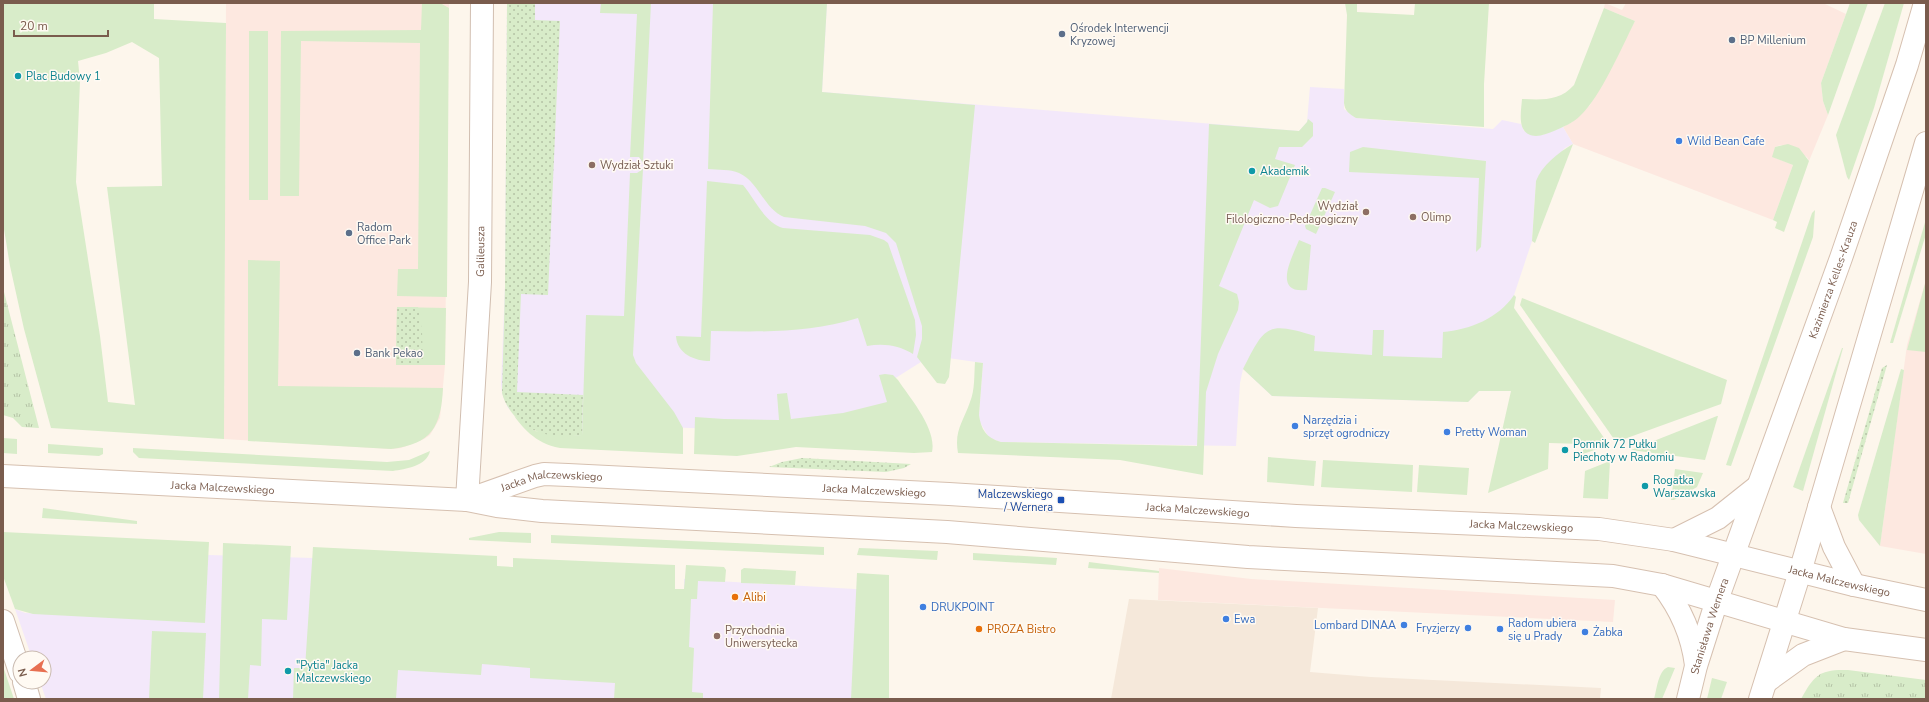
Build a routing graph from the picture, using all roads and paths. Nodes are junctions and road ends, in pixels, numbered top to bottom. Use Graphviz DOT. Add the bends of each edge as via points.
graph roads {
  1 [pos="482,3"];
  2 [pos="1926,3"];
  3 [pos="1926,143"];
  4 [pos="3,476"];
  5 [pos="1757,487"];
  6 [pos="467,500"];
  7 [pos="1819,507"];
  8 [pos="1674,540"];
  9 [pos="1734,554"];
  10 [pos="1800,572"];
  11 [pos="1662,585"];
  12 [pos="1854,585"];
  13 [pos="1717,600"];
  14 [pos="1926,600"];
  15 [pos="3,621"];
  16 [pos="1784,622"];
  17 [pos="1844,639"];
  18 [pos="13,650"];
  19 [pos="1926,650"];
  20 [pos="1696,666"];
  21 [pos="1763,690"];
  22 [pos="1688,699"];
  1 -- 6 [label="street, Galileusza" via="480,282"];
  2 -- 5 [label="street, Kazimierza Kelles-Krauza" via="1841,258"];
  3 -- 7 [label="street"];
  4 -- 6 [label="street, Jacka Malczewskiego"];
  5 -- 8 [label="street" via="1718,518"];
  5 -- 9 [label="street, Kazimierza Kelles-Krauza"];
  6 -- 8 [label="street, Jacka Malczewskiego" via="544,474 965,495 1296,516 1566,527 1620,531"];
  6 -- 11 [label="street, Jacka Malczewskiego" via="542,511 939,531 1261,558 1613,576"];
  7 -- 10 [label="street"];
  7 -- 12 [label="street" via="1834,547"];
  8 -- 9 [label="street, Jacka Malczewskiego"];
  9 -- 10 [label="street, Jacka Malczewskiego"];
  9 -- 13 [label="street, Stanisława Wernera"];
  10 -- 12 [label="street, Jacka Malczewskiego"];
  10 -- 16 [label="street"];
  11 -- 13 [label="street, Jacka Malczewskiego"];
  11 -- 20 [label="street" via="1686,622"];
  12 -- 14 [label="street, Jacka Malczewskiego"];
  13 -- 16 [label="street, Jacka Malczewskiego"];
  13 -- 20 [label="street, Stanisława Wernera"];
  15 -- 18 [label="street"];
  16 -- 17 [label="street, Jacka Malczewskiego"];
  16 -- 21 [label="street"];
  17 -- 19 [label="street, Jacka Malczewskiego"];
  17 -- 21 [label="street" via="1803,655"];
  20 -- 22 [label="street, Stanisława Wernera"];
}
